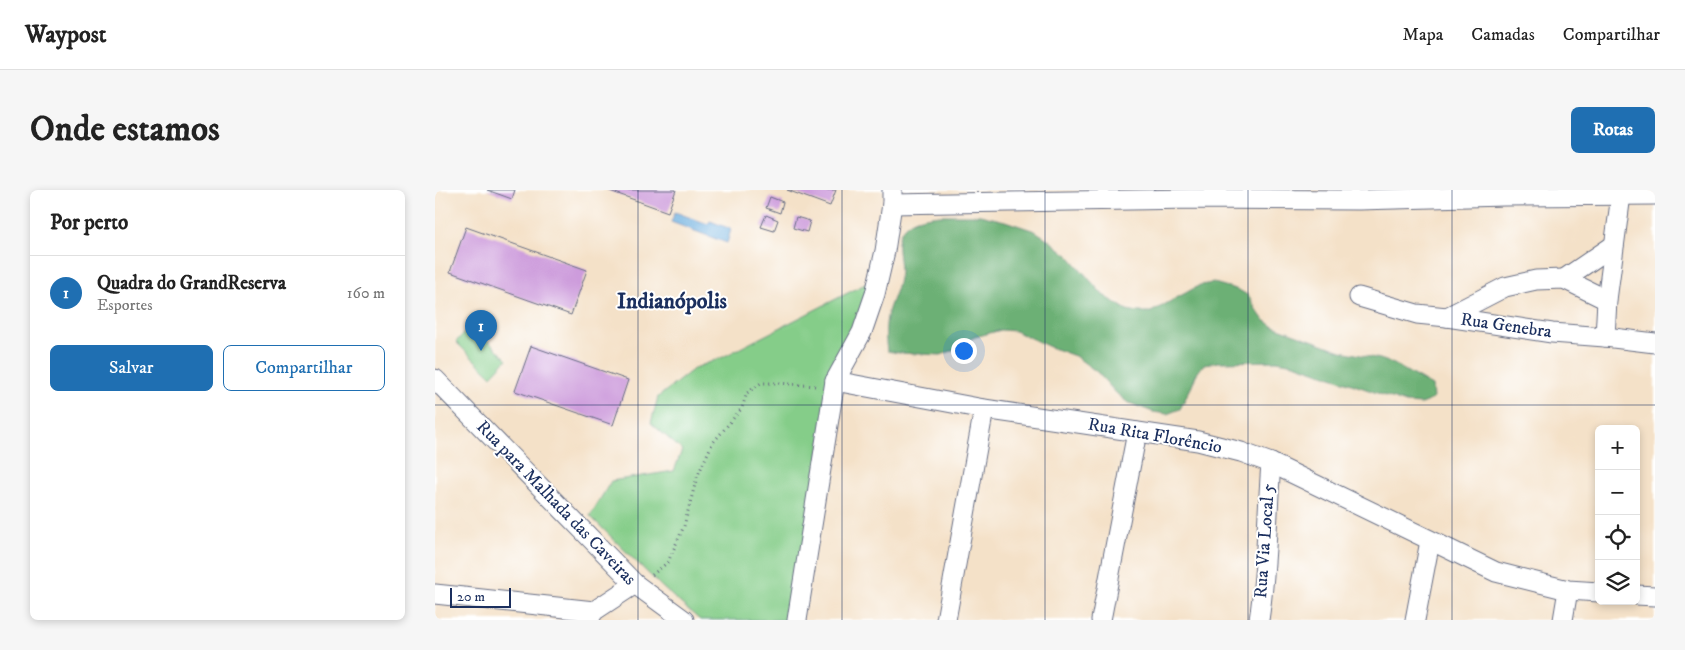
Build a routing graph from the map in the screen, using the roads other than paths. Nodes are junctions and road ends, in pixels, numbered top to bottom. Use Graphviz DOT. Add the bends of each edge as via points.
graph roads {
  1 [pos="1504,193"];
  2 [pos="1654,193"];
  3 [pos="1191,194"];
  4 [pos="1359,195"];
  5 [pos="1621,195"];
  6 [pos="1045,196"];
  7 [pos="892,197"];
  8 [pos="1614,245"];
  9 [pos="1564,279"];
  10 [pos="1359,297"];
  11 [pos="1607,300"];
  12 [pos="1447,317"];
  13 [pos="1605,337"];
  14 [pos="1655,343"];
  15 [pos="435,378"];
  16 [pos="835,385"];
  17 [pos="984,409"];
  18 [pos="1137,432"];
  19 [pos="1271,463"];
  20 [pos="1430,541"];
  21 [pos="632,582"];
  22 [pos="1568,590"];
  23 [pos="1595,592"];
  24 [pos="435,594"];
  25 [pos="1640,595"];
  26 [pos="1655,596"];
  27 [pos="592,615"];
  28 [pos="684,620"];
  29 [pos="797,620"];
  30 [pos="946,620"];
  31 [pos="1101,620"];
  32 [pos="1259,620"];
  33 [pos="1415,620"];
  34 [pos="1563,620"];
  1 -- 4 [label="street"];
  1 -- 5 [label="street"];
  2 -- 5 [label="street"];
  3 -- 4 [label="street"];
  3 -- 6 [label="street"];
  5 -- 8 [label="street"];
  6 -- 7 [label="street"];
  7 -- 16 [label="street" via="875,294 862,332"];
  8 -- 9 [label="street"];
  8 -- 11 [label="street"];
  9 -- 11 [label="street"];
  9 -- 12 [label="street" via="1536,280 1505,287"];
  10 -- 12 [label="street, Rua Genebra" via="1417,314"];
  11 -- 13 [label="street"];
  12 -- 13 [label="street, Rua Genebra" via="1552,333"];
  13 -- 14 [label="street, Rua Genebra"];
  15 -- 21 [label="street, Rua para Malhada das Caveiras"];
  16 -- 17 [label="street, Rua Rita Florêncio"];
  16 -- 29 [label="street"];
  17 -- 18 [label="street, Rua Rita Florêncio"];
  17 -- 30 [label="street"];
  18 -- 19 [label="street, Rua Rita Florêncio" via="1198,440"];
  18 -- 31 [label="street"];
  19 -- 20 [label="street, Rua Rita Florêncio"];
  19 -- 32 [label="street, Rua Via Local 5"];
  20 -- 22 [label="street, Rua Rita Florêncio" via="1495,572"];
  20 -- 33 [label="street"];
  21 -- 27 [label="street"];
  21 -- 28 [label="street, Rua para Malhada das Caveiras"];
  22 -- 23 [label="street, Rua Rita Florêncio"];
  22 -- 34 [label="street"];
  24 -- 27 [label="street"];
  25 -- 26 [label="street"];
}
